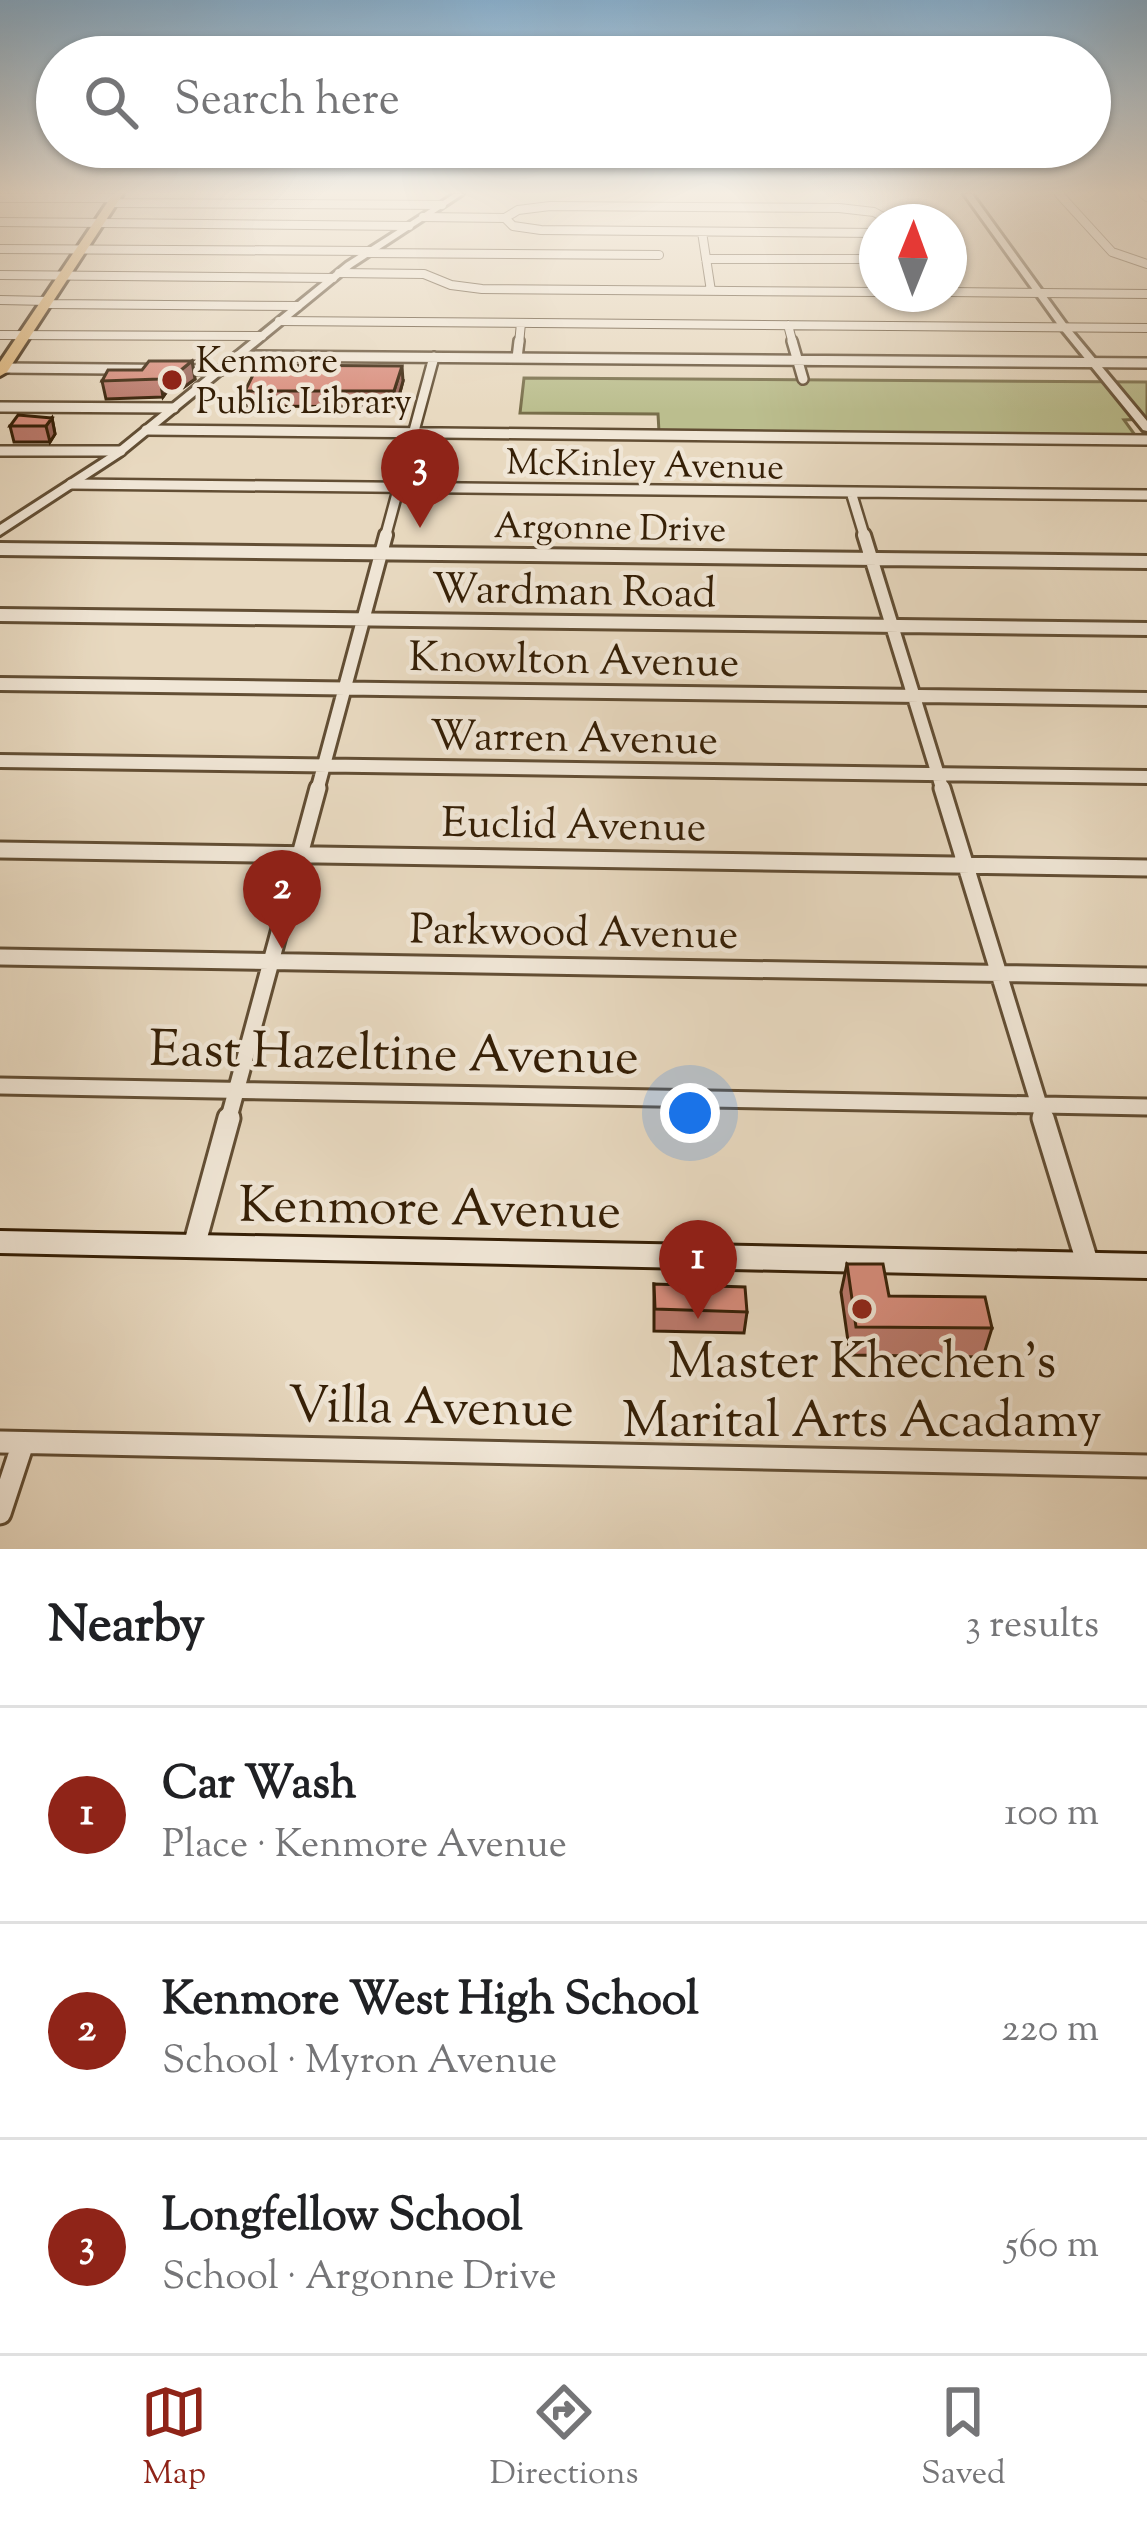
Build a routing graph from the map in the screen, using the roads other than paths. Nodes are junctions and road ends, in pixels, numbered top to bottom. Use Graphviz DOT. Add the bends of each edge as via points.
graph roads {
  1 [pos="71,266"];
  2 [pos="349,266"];
  3 [pos="707,266"];
  4 [pos="1021,266"];
  5 [pos="0,275"];
  6 [pos="66,275"];
  7 [pos="336,275"];
  8 [pos="711,291"];
  9 [pos="859,292"];
  10 [pos="967,292"];
  11 [pos="1040,293"];
  12 [pos="1147,294"];
  13 [pos="0,301"];
  14 [pos="48,302"];
  15 [pos="298,306"];
  16 [pos="279,321"];
  17 [pos="521,323"];
  18 [pos="788,325"];
  19 [pos="1064,327"];
  20 [pos="1147,328"];
  21 [pos="0,335"];
  22 [pos="26,335"];
  23 [pos="262,336"];
  24 [pos="238,356"];
  25 [pos="434,357"];
  26 [pos="517,358"];
  27 [pos="798,360"];
  28 [pos="1093,362"];
  29 [pos="1147,363"];
  30 [pos="1,370"];
  31 [pos="221,370"];
  32 [pos="803,379"];
  33 [pos="0,406"];
  34 [pos="174,408"];
  35 [pos="1147,428"];
  36 [pos="146,430"];
  37 [pos="414,433"];
  38 [pos="1147,440"];
  39 [pos="0,451"];
  40 [pos="121,451"];
  41 [pos="71,484"];
  42 [pos="399,487"];
  43 [pos="851,492"];
  44 [pos="1147,495"];
  45 [pos="0,532"];
  46 [pos="0,549"];
  47 [pos="382,553"];
  48 [pos="872,559"];
  49 [pos="1147,562"];
  50 [pos="0,615"];
  51 [pos="364,620"];
  52 [pos="892,626"];
  53 [pos="1147,629"];
  54 [pos="0,683"];
  55 [pos="345,688"];
  56 [pos="914,696"];
  57 [pos="1147,699"];
  58 [pos="0,761"];
  59 [pos="325,765"];
  60 [pos="938,774"];
  61 [pos="1147,777"];
  62 [pos="0,850"];
  63 [pos="301,855"];
  64 [pos="965,865"];
  65 [pos="1147,868"];
  66 [pos="0,957"];
  67 [pos="273,961"];
  68 [pos="998,973"];
  69 [pos="1147,976"];
  70 [pos="0,1086"];
  71 [pos="238,1090"];
  72 [pos="1038,1105"];
  73 [pos="1147,1107"];
  74 [pos="0,1242"];
  75 [pos="194,1246"];
  76 [pos="1088,1265"];
  77 [pos="1147,1266"];
  78 [pos="11,1443"];
  79 [pos="1147,1466"];
  80 [pos="0,1513"];
  1 -- 6 [label="main road"];
  2 -- 7 [label="street"];
  3 -- 8 [label="street"];
  4 -- 11 [label="street"];
  5 -- 6 [label="street"];
  6 -- 7 [label="street"];
  6 -- 14 [label="main road"];
  7 -- 8 [label="street" via="424,274 474,289"];
  7 -- 15 [label="street"];
  8 -- 9 [label="street"];
  10 -- 11 [label="street"];
  11 -- 12 [label="street"];
  11 -- 19 [label="street"];
  13 -- 14 [label="street"];
  14 -- 15 [label="street"];
  14 -- 22 [label="main road"];
  15 -- 16 [label="street"];
  16 -- 17 [label="street"];
  16 -- 23 [label="street"];
  17 -- 18 [label="street"];
  17 -- 26 [label="street"];
  18 -- 19 [label="street"];
  18 -- 27 [label="street"];
  19 -- 20 [label="street"];
  19 -- 28 [label="street"];
  21 -- 22 [label="street"];
  22 -- 23 [label="street"];
  22 -- 30 [label="main road"];
  23 -- 24 [label="street"];
  24 -- 25 [label="street"];
  24 -- 31 [label="street"];
  25 -- 26 [label="street"];
  25 -- 37 [label="street"];
  26 -- 27 [label="street"];
  27 -- 28 [label="street"];
  27 -- 32 [label="street"];
  28 -- 29 [label="street"];
  28 -- 35 [label="street"];
  30 -- 31 [label="street"];
  31 -- 34 [label="street"];
  33 -- 34 [label="street"];
  34 -- 36 [label="street"];
  36 -- 37 [label="street"];
  36 -- 40 [label="street"];
  37 -- 38 [label="street"];
  37 -- 42 [label="street"];
  39 -- 40 [label="street"];
  40 -- 41 [label="street"];
  41 -- 42 [label="street, McKinley Avenue"];
  41 -- 45 [label="street"];
  42 -- 43 [label="street, McKinley Avenue"];
  42 -- 47 [label="street"];
  43 -- 44 [label="street, McKinley Avenue"];
  43 -- 48 [label="street"];
  46 -- 47 [label="street, Argonne Drive"];
  47 -- 48 [label="street, Argonne Drive"];
  47 -- 51 [label="street"];
  48 -- 49 [label="street, Argonne Drive"];
  48 -- 52 [label="street"];
  50 -- 51 [label="street, Wardman Road"];
  51 -- 52 [label="street, Wardman Road"];
  51 -- 55 [label="street"];
  52 -- 53 [label="street, Wardman Road"];
  52 -- 56 [label="street"];
  54 -- 55 [label="street, Knowlton Avenue"];
  55 -- 56 [label="street, Knowlton Avenue"];
  55 -- 59 [label="street"];
  56 -- 57 [label="street, Knowlton Avenue"];
  56 -- 60 [label="street"];
  58 -- 59 [label="street, Warren Avenue"];
  59 -- 60 [label="street, Warren Avenue"];
  59 -- 63 [label="street"];
  60 -- 61 [label="street, Warren Avenue"];
  60 -- 64 [label="street"];
  62 -- 63 [label="street, Euclid Avenue"];
  63 -- 64 [label="street, Euclid Avenue"];
  63 -- 67 [label="street"];
  64 -- 65 [label="street, Euclid Avenue"];
  64 -- 68 [label="street"];
  66 -- 67 [label="street, Parkwood Avenue"];
  67 -- 68 [label="street, Parkwood Avenue"];
  67 -- 71 [label="street"];
  68 -- 69 [label="street, Parkwood Avenue"];
  68 -- 72 [label="street"];
  70 -- 71 [label="street, East Hazeltine Avenue"];
  71 -- 72 [label="street, East Hazeltine Avenue"];
  71 -- 75 [label="street"];
  72 -- 73 [label="street, East Hazeltine Avenue"];
  72 -- 76 [label="street"];
  74 -- 75 [label="main road, Kenmore Avenue"];
  75 -- 76 [label="main road, Kenmore Avenue"];
  76 -- 77 [label="main road, Kenmore Avenue"];
  78 -- 79 [label="street, Villa Avenue"];
  78 -- 80 [label="street"];
}
